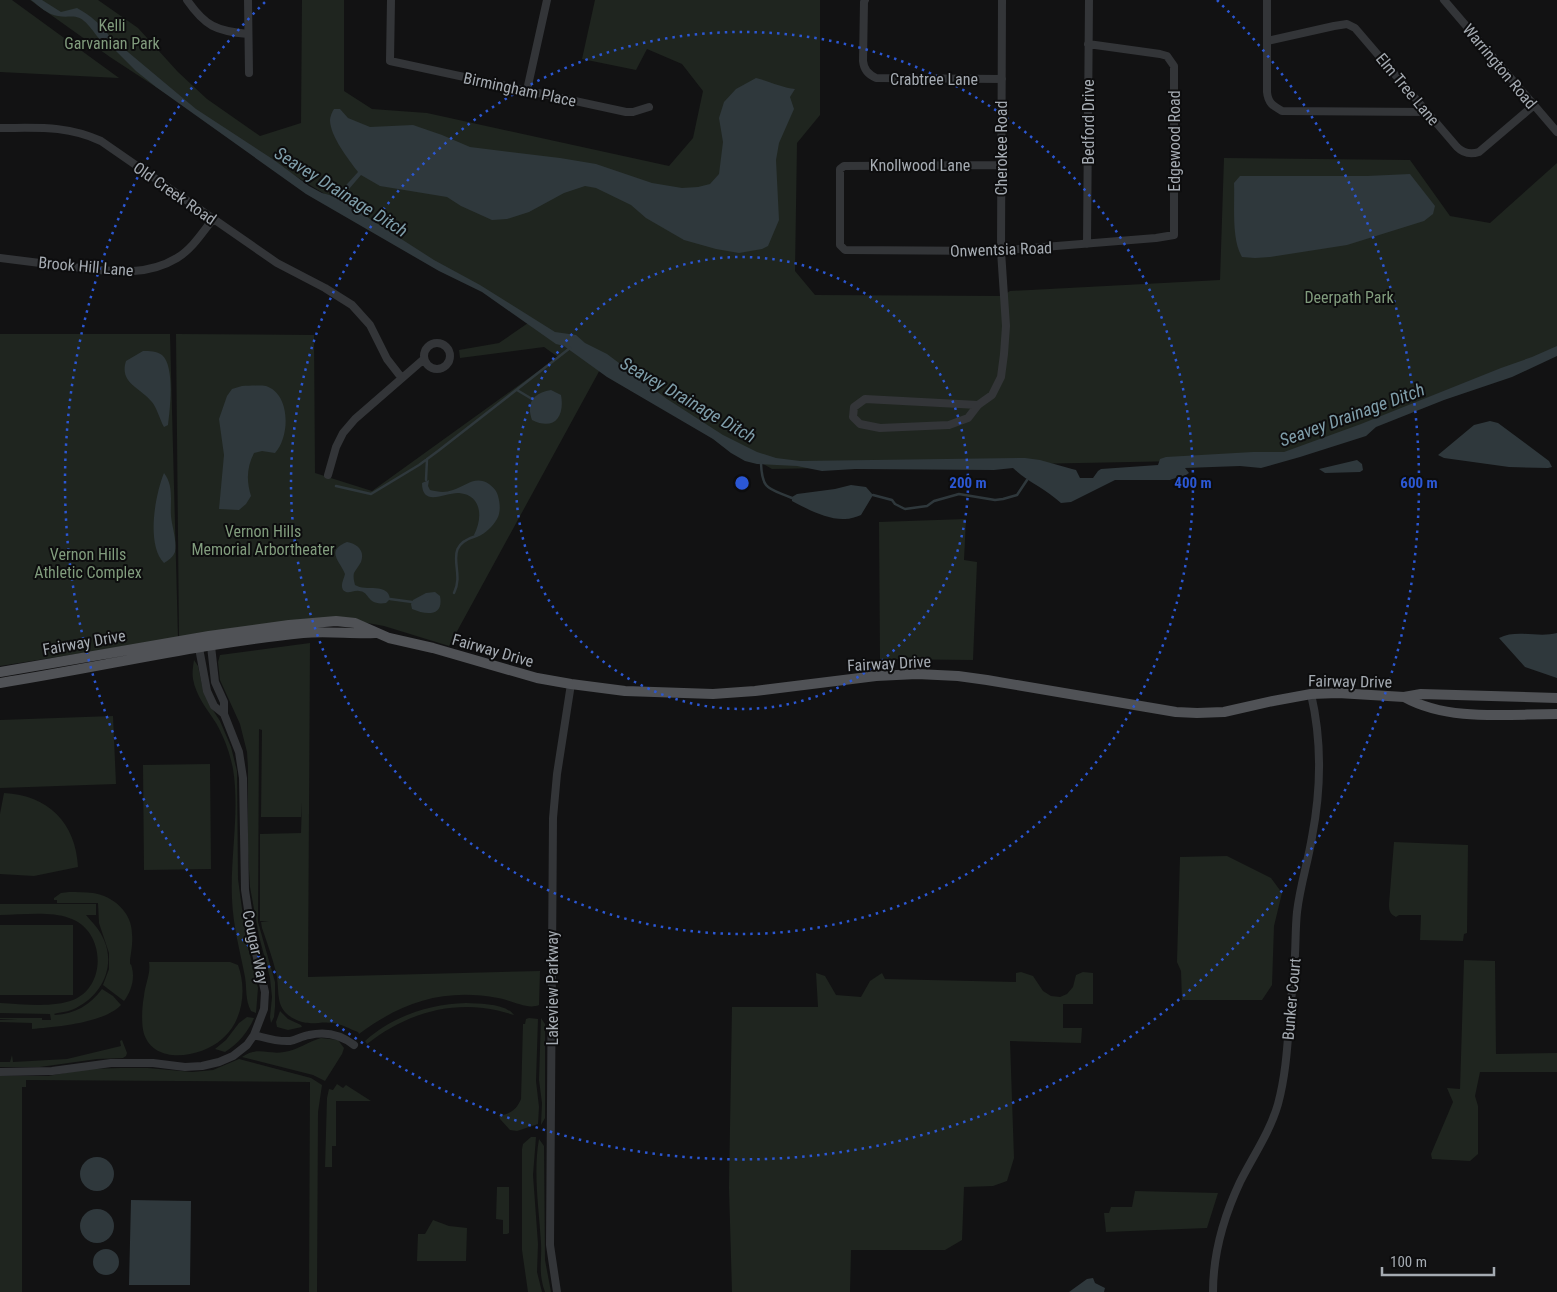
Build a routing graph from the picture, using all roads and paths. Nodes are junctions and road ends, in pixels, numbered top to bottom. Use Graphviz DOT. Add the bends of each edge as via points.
graph roads {
  1 [pos="187,0"];
  2 [pos="248,0"];
  3 [pos="391,0"];
  4 [pos="547,0"];
  5 [pos="865,0"];
  6 [pos="1002,0"];
  7 [pos="1089,0"];
  8 [pos="1267,0"];
  9 [pos="1444,0"];
  10 [pos="248,34"];
  11 [pos="1267,42"];
  12 [pos="1088,44"];
  13 [pos="248,73"];
  14 [pos="1002,79"];
  15 [pos="527,90"];
  16 [pos="1533,106"];
  17 [pos="649,107"];
  18 [pos="1427,112"];
  19 [pos="0,128"];
  20 [pos="1557,132"];
  21 [pos="1001,165"];
  22 [pos="213,219"];
  23 [pos="1156,238"];
  24 [pos="1087,244"];
  25 [pos="845,250"];
  26 [pos="1001,251"];
  27 [pos="0,258"];
  28 [pos="424,359"];
  29 [pos="401,378"];
  30 [pos="978,405"];
  31 [pos="328,475"];
  32 [pos="379,633"];
  33 [pos="211,646"];
  34 [pos="199,648"];
  35 [pos="0,672"];
  36 [pos="0,683"];
  37 [pos="571,684"];
  38 [pos="1311,694"];
  39 [pos="1404,697"];
  40 [pos="1557,698"];
  41 [pos="224,714"];
  42 [pos="1557,714"];
  43 [pos="254,1035"];
  44 [pos="354,1045"];
  45 [pos="0,1072"];
  46 [pos="556,1292"];
  47 [pos="1212,1292"];
  1 -- 10 [label="street" via="208,24 228,32"];
  2 -- 10 [label="street"];
  3 -- 15 [label="street, Birmingham Place" via="390,61"];
  4 -- 15 [label="street"];
  5 -- 14 [label="street, Crabtree Lane" via="863,61 868,74 884,79"];
  6 -- 14 [label="street, Cherokee Road"];
  7 -- 12 [label="street, Bedford Drive"];
  8 -- 11 [label="street"];
  9 -- 16 [label="street, Warrington Road"];
  10 -- 13 [label="street"];
  11 -- 18 [label="street, Elm Tree Lane" via="1348,24 1355,28"];
  11 -- 18 [label="street" via="1269,108 1282,111"];
  12 -- 23 [label="street, Edgewood Road" via="1160,54 1171,59 1174,66 1174,235"];
  12 -- 24 [label="street, Bedford Drive"];
  14 -- 21 [label="street, Cherokee Road"];
  15 -- 17 [label="street, Birmingham Place" via="626,112"];
  16 -- 18 [label="street, Elm Tree Lane" via="1469,157"];
  16 -- 20 [label="street, Warrington Road"];
  19 -- 22 [label="street, Old Creek Road" via="56,128 87,135 101,141"];
  21 -- 25 [label="street, Knollwood Lane" via="844,166 840,169 839,243"];
  21 -- 26 [label="street, Cherokee Road"];
  22 -- 27 [label="street, Brook Hill Lane" via="179,257 146,270 114,272"];
  22 -- 29 [label="street, Old Creek Road" via="277,263 352,304 370,325"];
  23 -- 24 [label="street, Onwentsia Road"];
  24 -- 26 [label="street, Onwentsia Road"];
  25 -- 26 [label="street, Onwentsia Road"];
  26 -- 30 [label="street, Cherokee Road" via="1006,328 1001,376 992,395"];
  28 -- 29 [label="street"];
  29 -- 31 [label="street" via="344,433"];
  30 -- 30 [label="street, Cherokee Road" via="865,399 854,407 853,417 860,424 880,428 949,425 968,418"];
  32 -- 33 [label="main road, Fairway Drive" via="304,633"];
  32 -- 35 [label="main road, Fairway Drive" via="355,623 336,621 289,625 198,637"];
  32 -- 37 [label="main road, Fairway Drive" via="496,668"];
  33 -- 34 [label="main road, Fairway Drive"];
  33 -- 41 [label="street, Cougar Way" via="215,682 224,702"];
  34 -- 36 [label="main road, Fairway Drive"];
  34 -- 41 [label="street, Cougar Way" via="207,691 214,706"];
  37 -- 38 [label="main road, Fairway Drive" via="625,691 713,694 876,676 925,674 1000,682 1197,713 1224,712"];
  37 -- 46 [label="street, Lakeview Parkway" via="557,774 552,845 550,1245"];
  38 -- 39 [label="main road, Fairway Drive"];
  38 -- 47 [label="street, Bunker Court" via="1318,743 1318,790 1297,912 1284,1081 1269,1129 1230,1206 1219,1242"];
  39 -- 40 [label="main road, Fairway Drive" via="1421,694"];
  39 -- 42 [label="main road, Fairway Drive" via="1419,705 1465,714"];
  41 -- 43 [label="street, Cougar Way" via="232,732 243,778 245,890 265,992 264,1009"];
  43 -- 44 [label="street" via="286,1041 326,1032 344,1037"];
  43 -- 45 [label="street, Cougar Way" via="233,1056 202,1066 111,1063 52,1071"];
}
